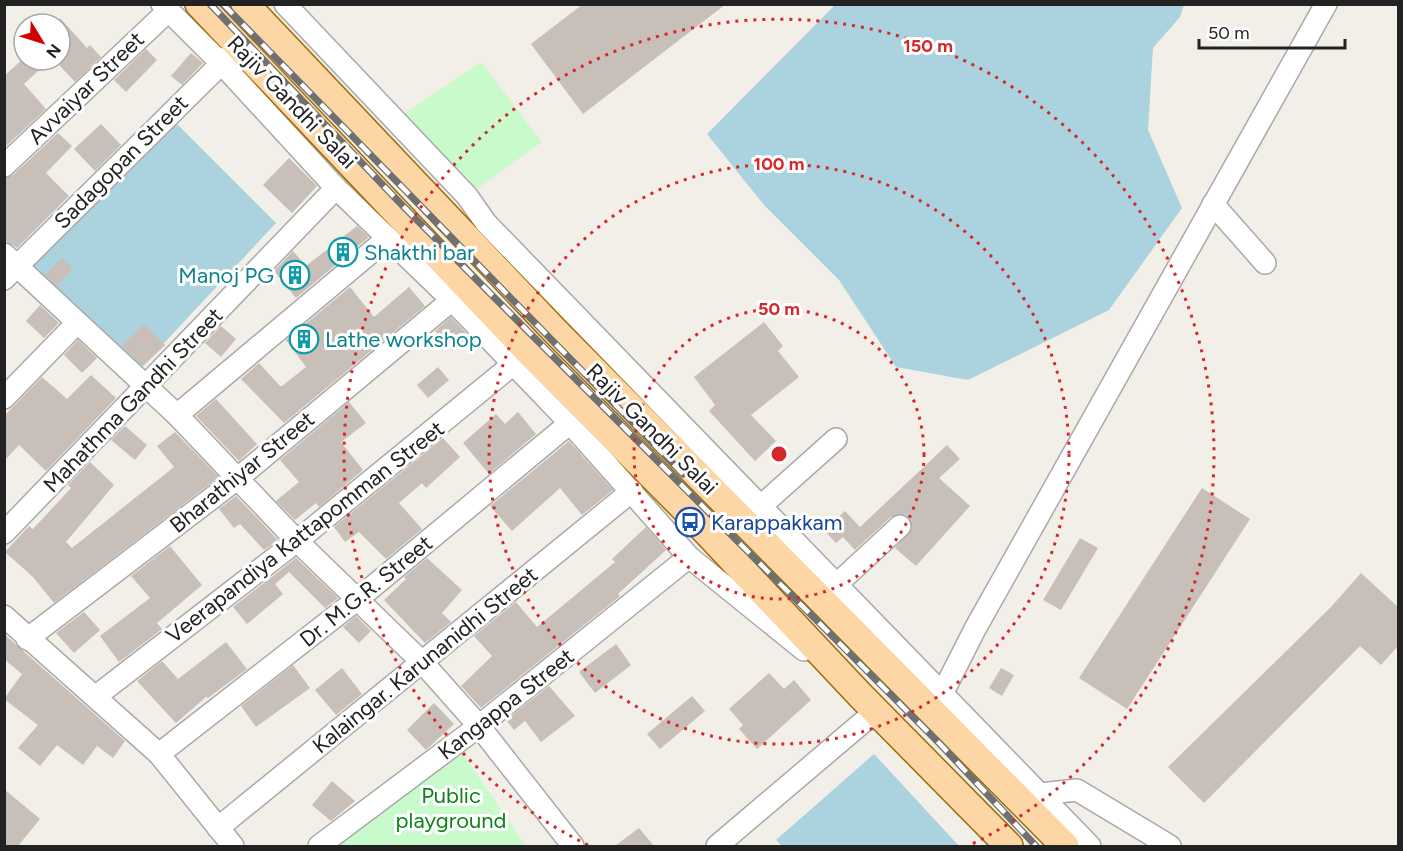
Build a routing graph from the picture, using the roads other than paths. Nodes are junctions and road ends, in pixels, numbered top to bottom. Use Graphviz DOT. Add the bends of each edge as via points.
graph roads {
  1 [pos="199,4"];
  2 [pos="245,4"];
  3 [pos="285,4"];
  4 [pos="1326,4"];
  5 [pos="165,8"];
  6 [pos="230,55"];
  7 [pos="4,166"];
  8 [pos="336,188"];
  9 [pos="1213,204"];
  10 [pos="388,238"];
  11 [pos="1265,263"];
  12 [pos="9,266"];
  13 [pos="452,300"];
  14 [pos="77,323"];
  15 [pos="590,348"];
  16 [pos="521,358"];
  17 [pos="146,388"];
  18 [pos="4,398"];
  19 [pos="177,415"];
  20 [pos="570,423"];
  21 [pos="836,439"];
  22 [pos="237,479"];
  23 [pos="632,491"];
  24 [pos="762,505"];
  25 [pos="900,526"];
  26 [pos="4,533"];
  27 [pos="297,541"];
  28 [pos="690,557"];
  29 [pos="837,584"];
  30 [pos="359,598"];
  31 [pos="4,616"];
  32 [pos="27,639"];
  33 [pos="423,663"];
  34 [pos="942,694"];
  35 [pos="95,697"];
  36 [pos="868,703"];
  37 [pos="480,726"];
  38 [pos="159,754"];
  39 [pos="1028,795"];
  40 [pos="218,828"];
  41 [pos="233,846"];
  42 [pos="320,846"];
  43 [pos="573,846"];
  44 [pos="717,846"];
  45 [pos="1007,846"];
  46 [pos="1065,846"];
  47 [pos="1090,846"];
  48 [pos="1170,846"];
  1 -- 6 [label="main road, Rajiv Gandhi Salai"];
  2 -- 15 [label="main road, Rajiv Gandhi Salai"];
  3 -- 15 [label="street" via="466,196"];
  4 -- 9 [label="street"];
  5 -- 6 [label="street"];
  5 -- 7 [label="street, Avvaiyar Street"];
  6 -- 8 [label="street"];
  6 -- 12 [label="street, Sadagopan Street"];
  6 -- 16 [label="main road, Rajiv Gandhi Salai"];
  8 -- 10 [label="street"];
  8 -- 17 [label="street, Mahathma Gandhi Street"];
  9 -- 11 [label="street"];
  9 -- 34 [label="street"];
  10 -- 13 [label="street"];
  10 -- 19 [label="street"];
  12 -- 14 [label="street"];
  13 -- 16 [label="street"];
  13 -- 22 [label="street, Bharathiyar Street"];
  14 -- 17 [label="street"];
  14 -- 18 [label="street"];
  15 -- 24 [label="street"];
  15 -- 39 [label="main road, Rajiv Gandhi Salai"];
  16 -- 20 [label="street"];
  16 -- 27 [label="street, Veerapandiya Kattapomman Street"];
  16 -- 36 [label="main road, Rajiv Gandhi Salai" via="683,507"];
  17 -- 19 [label="street"];
  17 -- 26 [label="street, Mahathma Gandhi Street"];
  19 -- 22 [label="street"];
  20 -- 23 [label="street"];
  20 -- 30 [label="street, Dr. M.G.R. Street"];
  21 -- 24 [label="street"];
  22 -- 27 [label="street"];
  22 -- 32 [label="street, Bharathiyar Street"];
  23 -- 28 [label="street"];
  23 -- 33 [label="street, Kalaingar. Karunanidhi Street"];
  24 -- 29 [label="street"];
  25 -- 29 [label="street"];
  27 -- 30 [label="street"];
  27 -- 35 [label="street, Veerapandiya Kattapomman Street"];
  28 -- 36 [label="street"];
  28 -- 37 [label="street, Kangappa Street"];
  29 -- 34 [label="street"];
  30 -- 33 [label="street"];
  30 -- 38 [label="street, Dr. M.G.R. Street"];
  31 -- 32 [label="street"];
  32 -- 35 [label="street"];
  33 -- 37 [label="street"];
  33 -- 40 [label="street, Kalaingar. Karunanidhi Street"];
  34 -- 39 [label="street"];
  35 -- 38 [label="street"];
  36 -- 44 [label="street"];
  36 -- 45 [label="main road, Rajiv Gandhi Salai"];
  37 -- 42 [label="street, Kangappa Street"];
  37 -- 43 [label="street"];
  38 -- 40 [label="street"];
  39 -- 46 [label="main road, Rajiv Gandhi Salai"];
  39 -- 47 [label="street"];
  39 -- 48 [label="street" via="1077,790"];
  40 -- 41 [label="street"];
}
